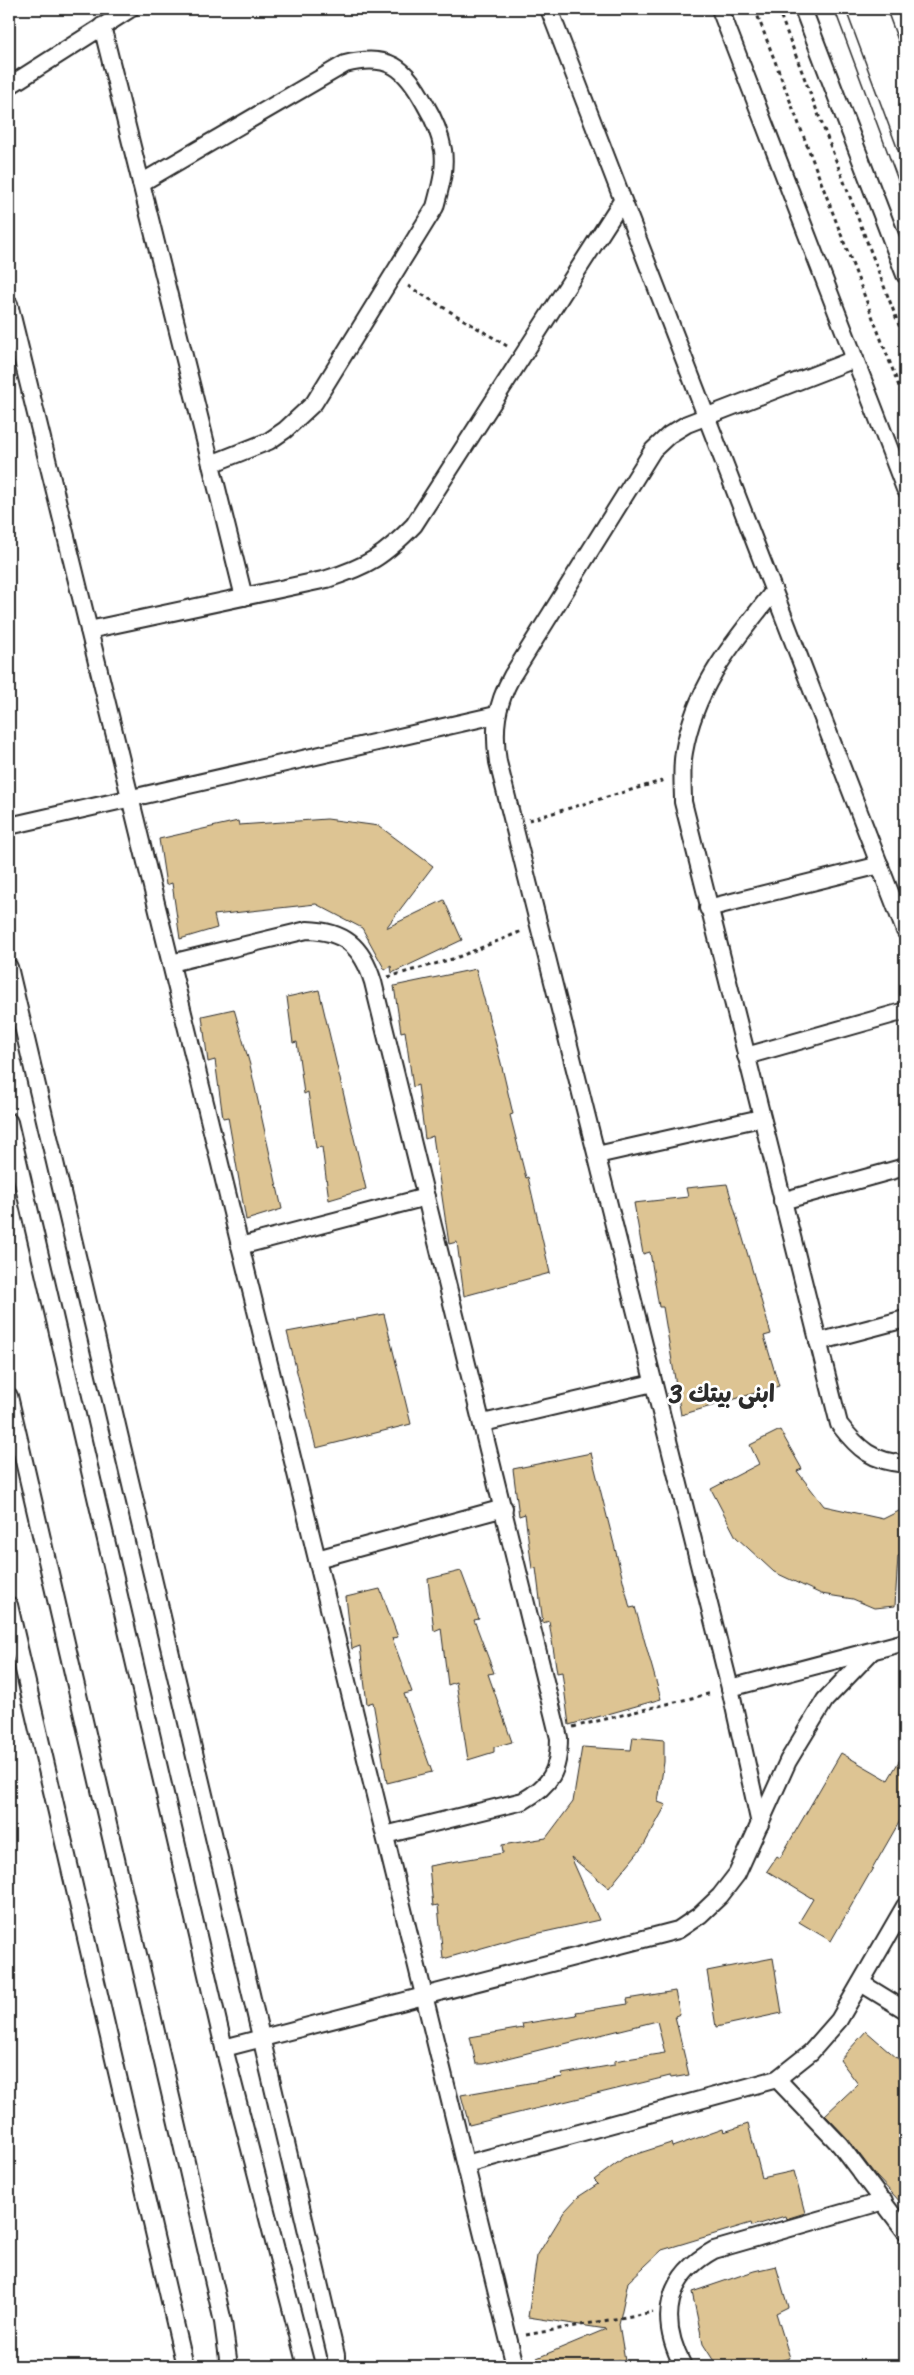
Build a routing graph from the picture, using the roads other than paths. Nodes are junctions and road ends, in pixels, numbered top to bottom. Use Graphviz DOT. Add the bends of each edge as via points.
graph roads {
  1 [pos="130,9"];
  2 [pos="549,9"];
  3 [pos="720,9"];
  4 [pos="803,9"];
  5 [pos="840,9"];
  6 [pos="892,9"];
  7 [pos="102,26"];
  8 [pos="905,44"];
  9 [pos="9,86"];
  10 [pos="141,184"];
  11 [pos="905,184"];
  12 [pos="622,201"];
  13 [pos="905,275"];
  14 [pos="9,304"];
  15 [pos="855,359"];
  16 [pos="707,416"];
  17 [pos="211,464"];
  18 [pos="905,489"];
  19 [pos="774,591"];
  20 [pos="244,597"];
  21 [pos="89,630"];
  22 [pos="496,715"];
  23 [pos="130,797"];
  24 [pos="9,826"];
  25 [pos="880,865"];
  26 [pos="708,908"];
  27 [pos="905,931"];
  28 [pos="171,964"];
  29 [pos="9,968"];
  30 [pos="905,1011"];
  31 [pos="746,1056"];
  32 [pos="761,1118"];
  33 [pos="9,1122"];
  34 [pos="597,1155"];
  35 [pos="905,1167"];
  36 [pos="426,1197"];
  37 [pos="782,1202"];
  38 [pos="240,1246"];
  39 [pos="905,1319"];
  40 [pos="818,1342"];
  41 [pos="653,1383"];
  42 [pos="9,1396"];
  43 [pos="483,1423"];
  44 [pos="905,1464"];
  45 [pos="504,1508"];
  46 [pos="317,1559"];
  47 [pos="9,1605"];
  48 [pos="905,1642"];
  49 [pos="872,1651"];
  50 [pos="730,1688"];
  51 [pos="760,1824"];
  52 [pos="385,1835"];
  53 [pos="905,1906"];
  54 [pos="861,1983"];
  55 [pos="424,1997"];
  56 [pos="905,2010"];
  57 [pos="261,2039"];
  58 [pos="224,2048"];
  59 [pos="778,2079"];
  60 [pos="466,2164"];
  61 [pos="884,2200"];
  62 [pos="905,2231"];
  63 [pos="185,2366"];
  64 [pos="229,2366"];
  65 [pos="306,2366"];
  66 [pos="336,2366"];
  67 [pos="515,2366"];
  68 [pos="683,2366"];
  1 -- 7 [label="street"];
  2 -- 12 [label="street"];
  3 -- 15 [label="street"];
  4 -- 13 [label="street"];
  5 -- 11 [label="lane"];
  6 -- 8 [label="lane"];
  7 -- 9 [label="street"];
  7 -- 10 [label="street"];
  10 -- 17 [label="street"];
  10 -- 17 [label="street" via="345,64 363,59 382,61 398,68 412,80 436,124 443,151 443,180 435,207 314,403 269,441"];
  12 -- 16 [label="street"];
  12 -- 20 [label="street" via="414,525 390,550 360,568 327,579"];
  14 -- 21 [label="street"];
  15 -- 16 [label="street"];
  15 -- 18 [label="street"];
  16 -- 19 [label="street"];
  16 -- 22 [label="street" via="669,435 653,450 512,676"];
  17 -- 20 [label="street"];
  19 -- 25 [label="street"];
  19 -- 26 [label="street" via="718,663 696,706 684,753 683,802"];
  20 -- 21 [label="street"];
  21 -- 23 [label="street"];
  22 -- 23 [label="street"];
  22 -- 34 [label="street" via="494,739 498,762"];
  23 -- 24 [label="street"];
  23 -- 28 [label="street"];
  25 -- 26 [label="street"];
  25 -- 27 [label="street"];
  26 -- 31 [label="street"];
  28 -- 36 [label="street" via="307,930 326,931 344,938 359,951 373,982"];
  28 -- 38 [label="street"];
  29 -- 57 [label="street"];
  30 -- 31 [label="street"];
  31 -- 32 [label="street"];
  32 -- 34 [label="street"];
  32 -- 37 [label="street"];
  33 -- 58 [label="street"];
  34 -- 41 [label="street"];
  35 -- 37 [label="street"];
  36 -- 38 [label="street"];
  36 -- 43 [label="street"];
  37 -- 40 [label="street"];
  38 -- 46 [label="street"];
  39 -- 40 [label="street"];
  40 -- 44 [label="street" via="839,1424 855,1446 878,1460"];
  41 -- 43 [label="street"];
  41 -- 50 [label="street"];
  42 -- 64 [label="street" via="223,2322"];
  43 -- 45 [label="street"];
  45 -- 46 [label="street"];
  45 -- 52 [label="street" via="558,1731 559,1758 552,1776 540,1791 523,1801"];
  46 -- 52 [label="street"];
  47 -- 63 [label="street"];
  48 -- 49 [label="street"];
  49 -- 50 [label="street"];
  49 -- 51 [label="street" via="826,1700 788,1762"];
  50 -- 51 [label="street"];
  51 -- 55 [label="street" via="737,1874 700,1915 678,1930"];
  52 -- 55 [label="street"];
  53 -- 54 [label="street"];
  54 -- 56 [label="street"];
  54 -- 59 [label="street" via="839,2020 811,2052"];
  55 -- 57 [label="street"];
  55 -- 60 [label="street"];
  57 -- 58 [label="street"];
  57 -- 66 [label="street"];
  58 -- 65 [label="street"];
  59 -- 60 [label="street"];
  59 -- 61 [label="street" via="840,2145"];
  60 -- 67 [label="street"];
  61 -- 62 [label="street"];
  61 -- 68 [label="street" via="714,2250 697,2259 683,2273 669,2308 674,2350"];
}
